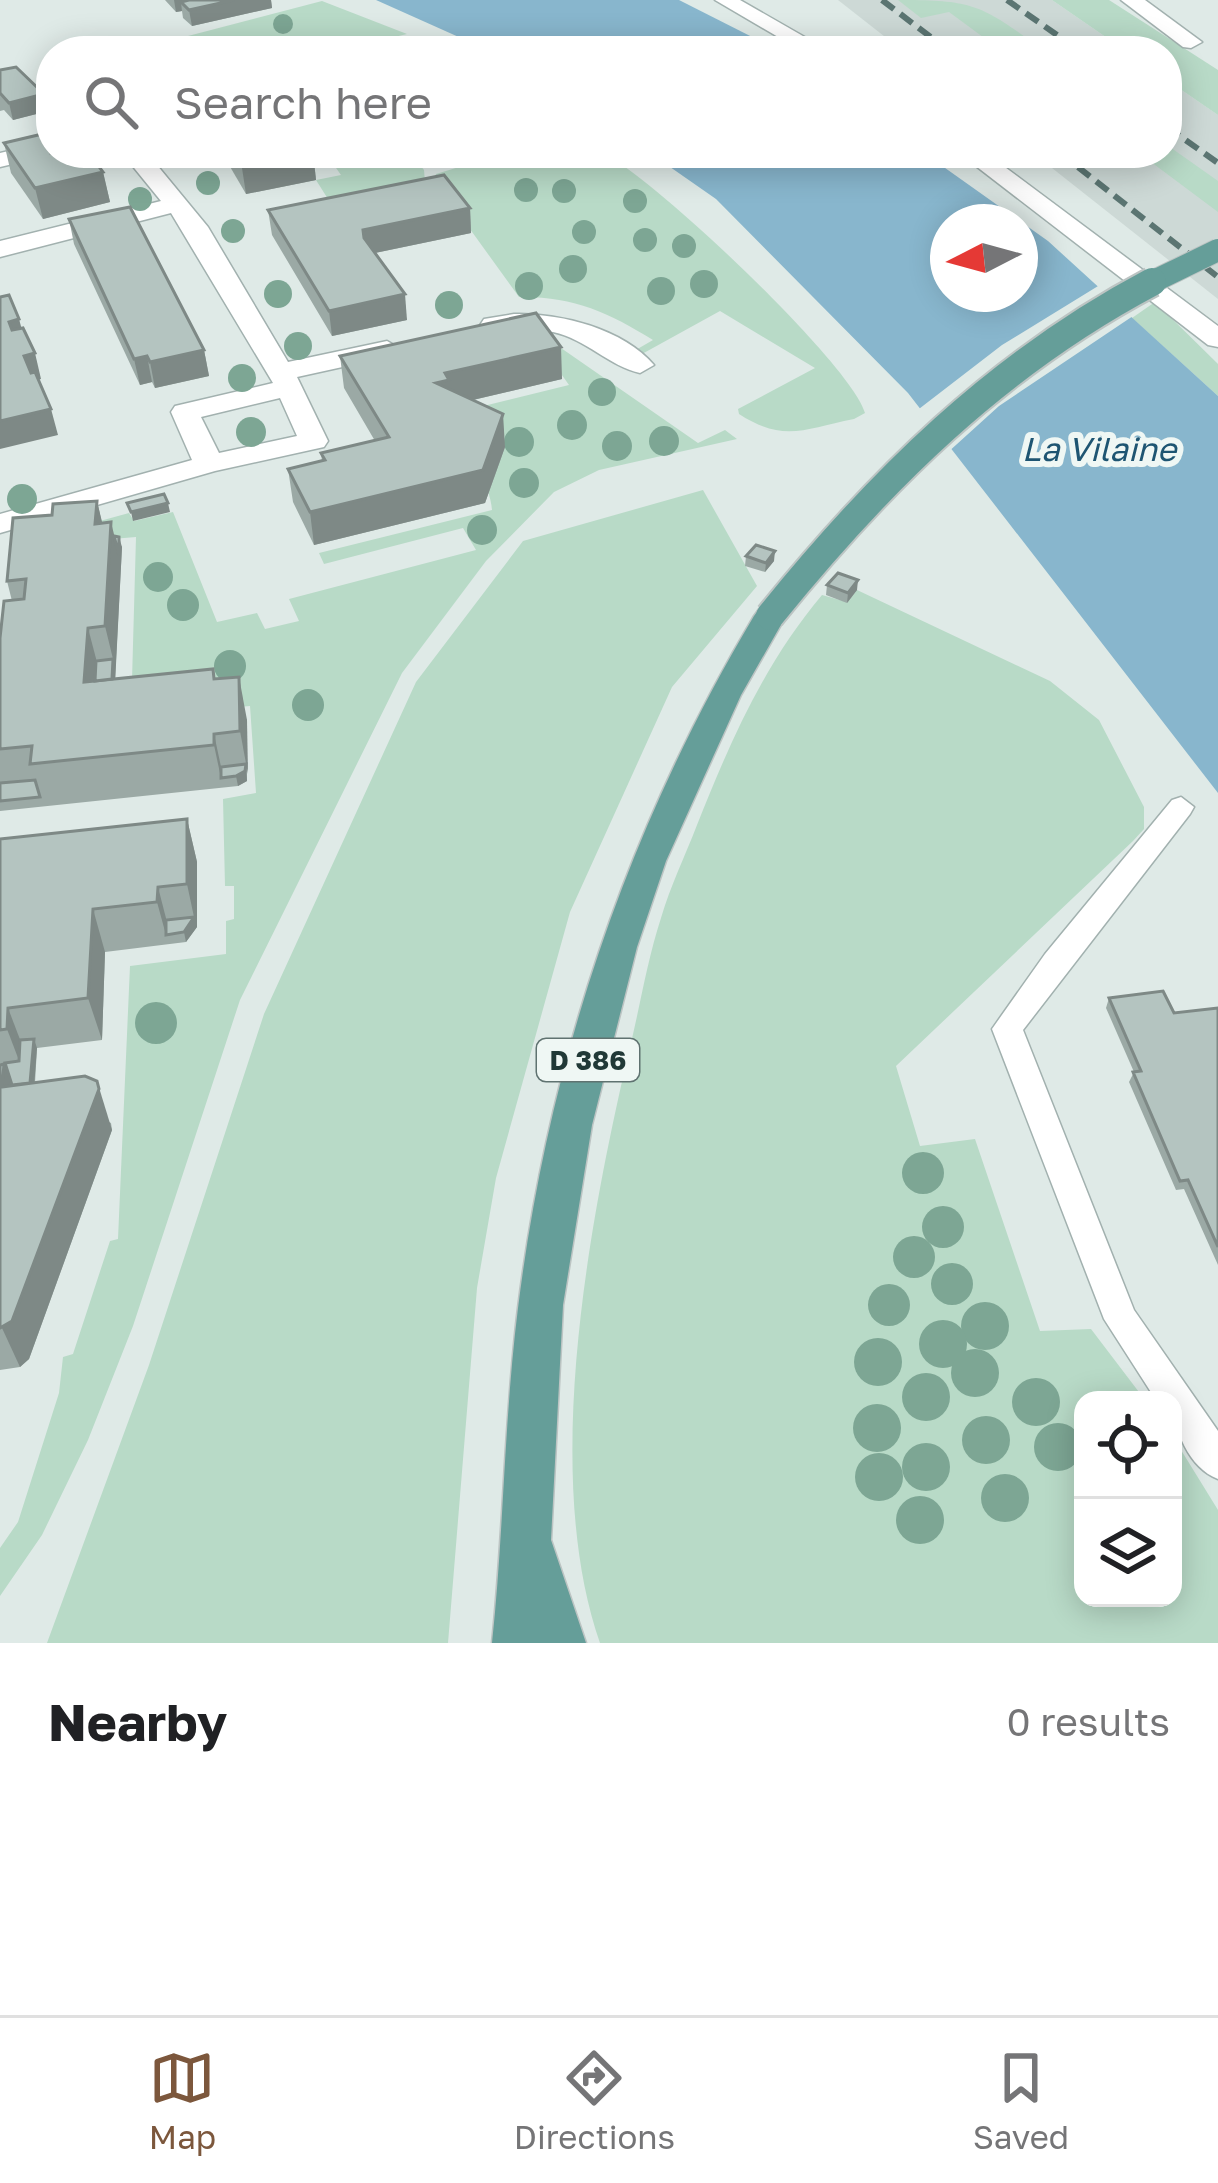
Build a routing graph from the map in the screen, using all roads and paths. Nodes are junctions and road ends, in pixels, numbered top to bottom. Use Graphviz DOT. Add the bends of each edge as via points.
graph roads {
  1 [pos="725,0"];
  2 [pos="1131,0"];
  3 [pos="791,36"];
  4 [pos="1191,42"];
  5 [pos="36,152"];
  6 [pos="0,160"];
  7 [pos="147,168"];
  8 [pos="990,168"];
  9 [pos="177,204"];
  10 [pos="0,249"];
  11 [pos="1218,250"];
  12 [pos="475,329"];
  13 [pos="1218,339"];
  14 [pos="410,344"];
  15 [pos="640,365"];
  16 [pos="285,380"];
  17 [pos="208,464"];
  18 [pos="0,524"];
  19 [pos="1180,808"];
  20 [pos="1218,1462"];
  21 [pos="530,1538"];
  22 [pos="518,1643"];
  23 [pos="560,1643"];
  1 -- 3 [label="street"];
  2 -- 4 [label="street"];
  5 -- 6 [label="street"];
  7 -- 9 [label="street"];
  8 -- 13 [label="street"];
  9 -- 10 [label="street"];
  9 -- 16 [label="street"];
  11 -- 21 [label="main road, D 386, bridge" via="1114,302 963,405 861,501 770,616 693,750 607,980 571,1135 541,1307"];
  12 -- 15 [label="street" via="518,320 564,323"];
  14 -- 16 [label="street"];
  16 -- 17 [label="street" via="185,412"];
  16 -- 17 [label="street" via="314,441"];
  17 -- 18 [label="street"];
  19 -- 20 [label="lane" via="1007,1030 1120,1319"];
  21 -- 22 [label="main road"];
  21 -- 23 [label="main road"];
}
